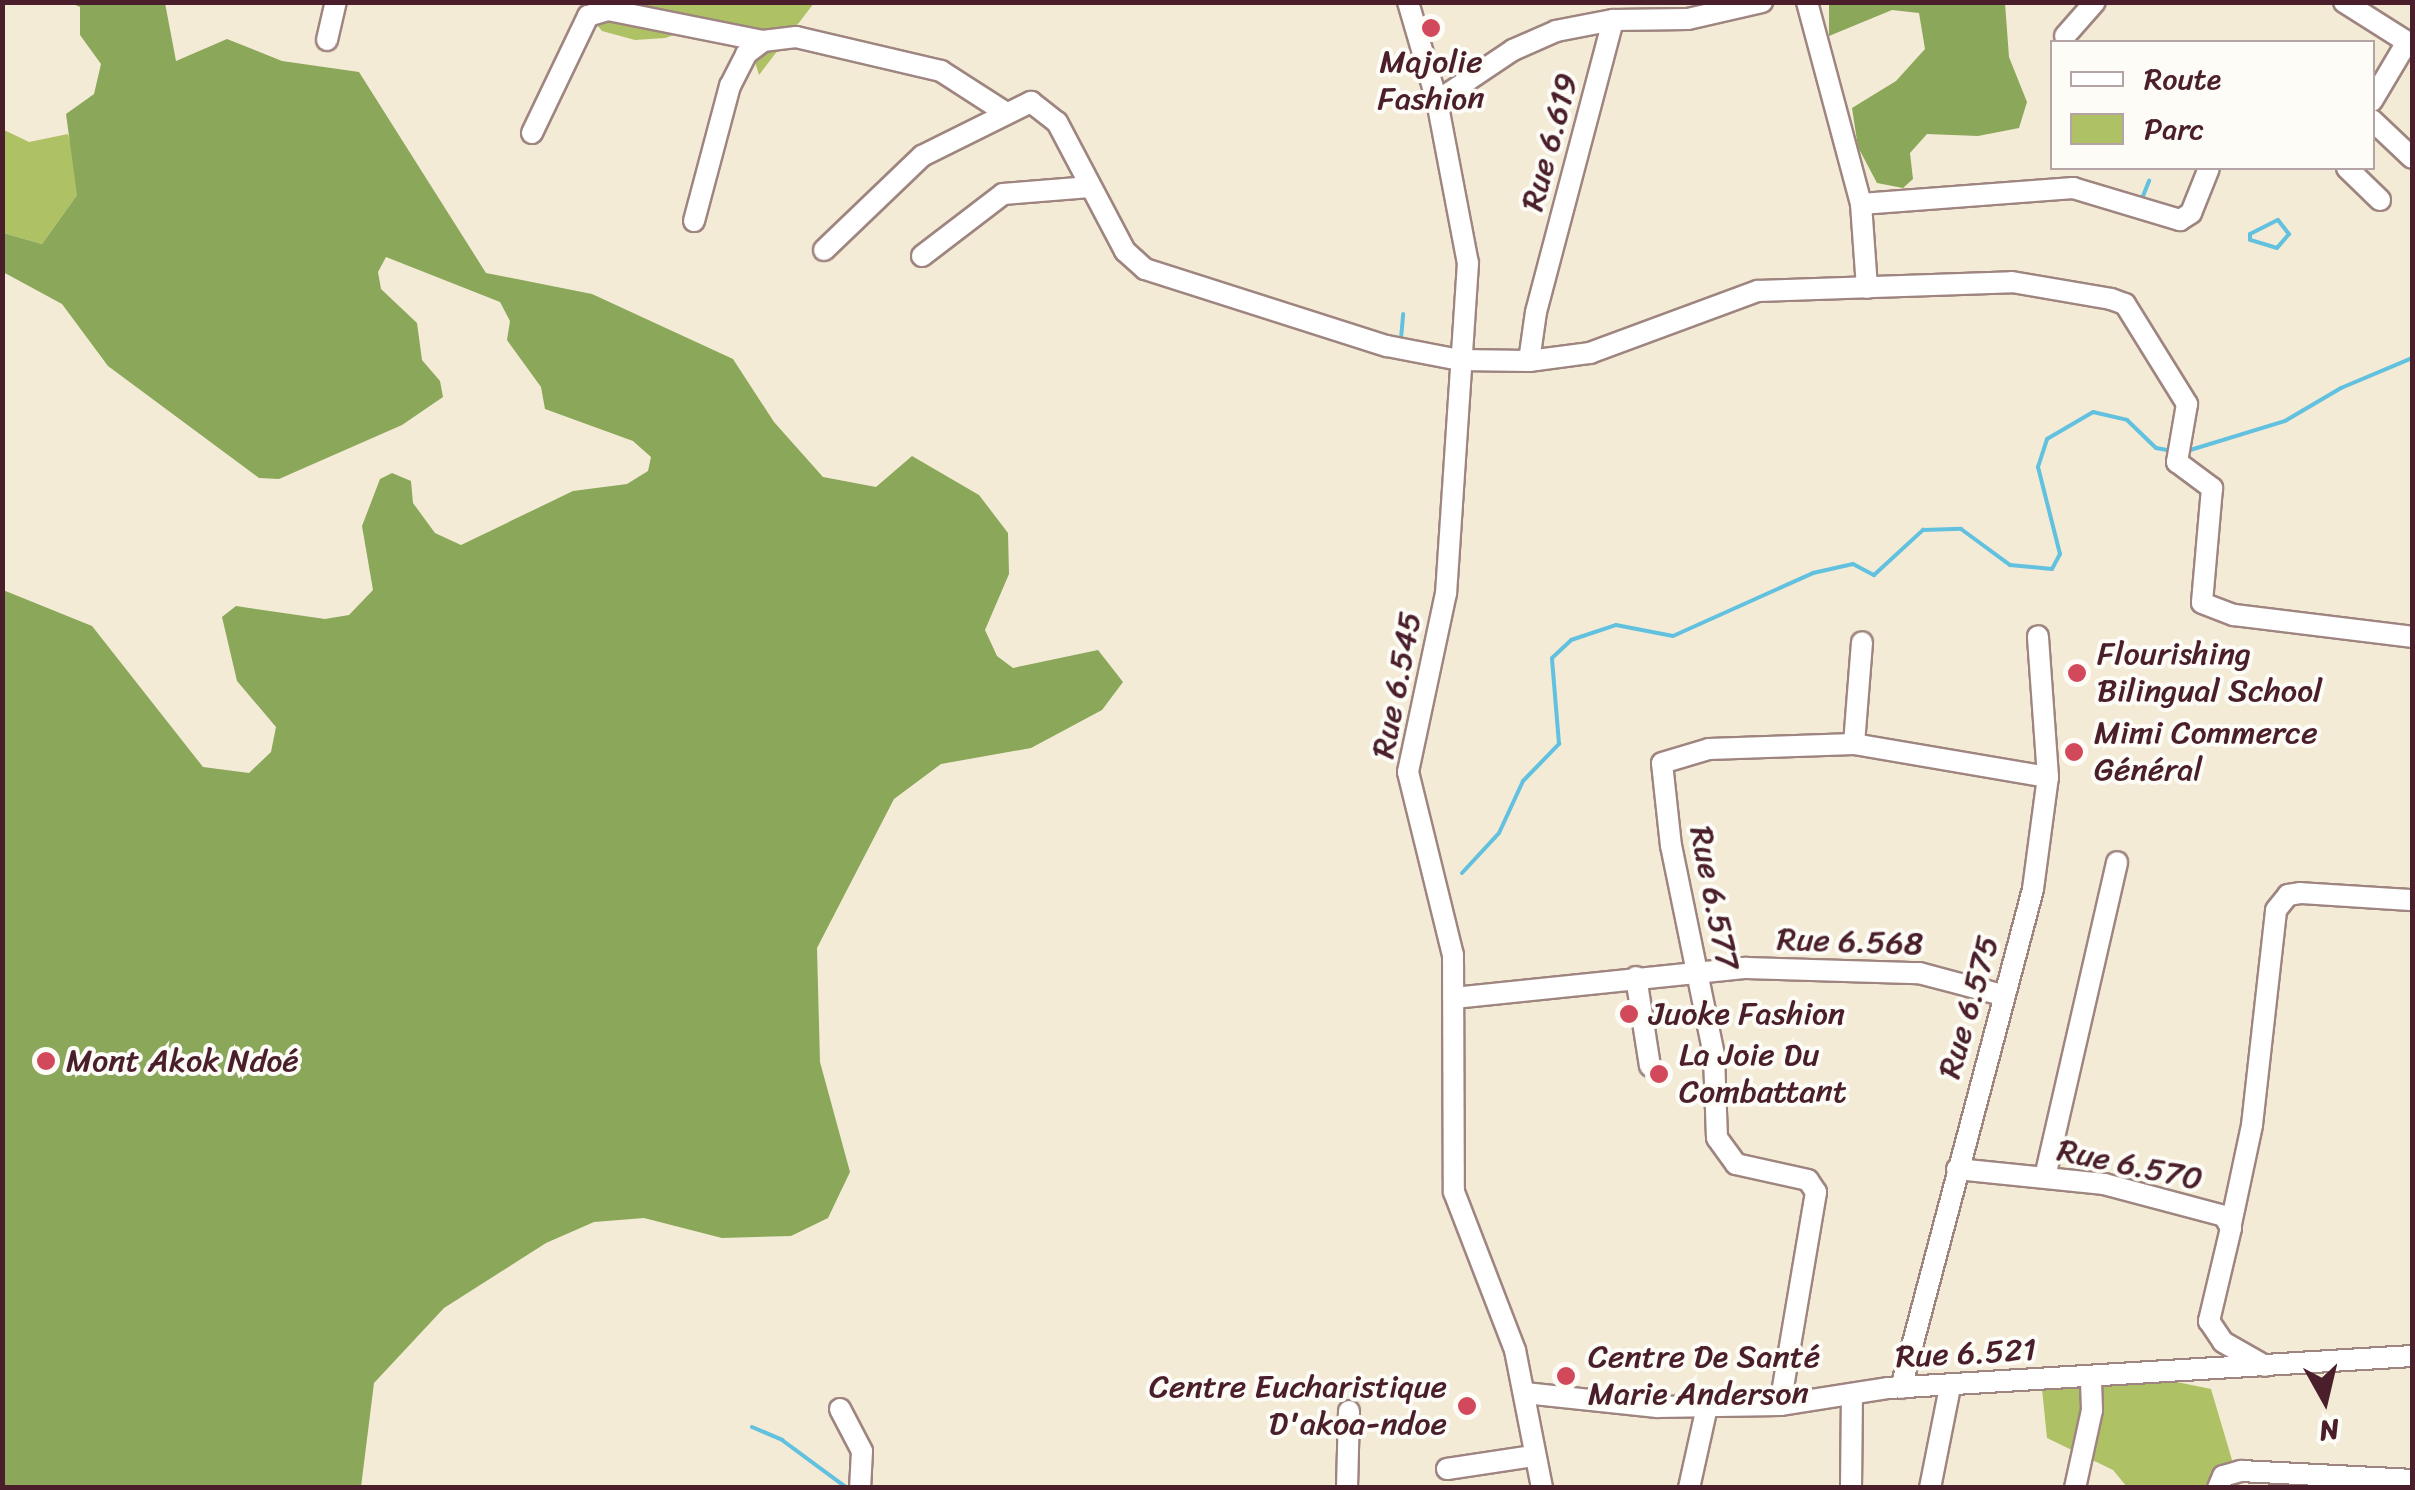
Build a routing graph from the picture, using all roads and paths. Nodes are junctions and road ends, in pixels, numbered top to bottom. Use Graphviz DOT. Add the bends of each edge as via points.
graph roads {
  1 [pos="336,2"];
  2 [pos="1408,2"];
  3 [pos="1807,2"];
  4 [pos="2095,2"];
  5 [pos="2344,2"];
  6 [pos="1750,4"];
  7 [pos="652,10"];
  8 [pos="1622,14"];
  9 [pos="2066,36"];
  10 [pos="327,40"];
  11 [pos="763,41"];
  12 [pos="2410,43"];
  13 [pos="2375,96"];
  14 [pos="1437,100"];
  15 [pos="1003,112"];
  16 [pos="2375,123"];
  17 [pos="532,132"];
  18 [pos="2412,158"];
  19 [pos="2208,170"];
  20 [pos="2349,170"];
  21 [pos="1090,187"];
  22 [pos="2380,200"];
  23 [pos="1861,204"];
  24 [pos="694,221"];
  25 [pos="824,250"];
  26 [pos="922,256"];
  27 [pos="1867,288"];
  28 [pos="1460,360"];
  29 [pos="1530,361"];
  30 [pos="2038,636"];
  31 [pos="2412,637"];
  32 [pos="1862,642"];
  33 [pos="1854,744"];
  34 [pos="2048,776"];
  35 [pos="2117,862"];
  36 [pos="2412,900"];
  37 [pos="1695,970"];
  38 [pos="1636,978"];
  39 [pos="2002,995"];
  40 [pos="1454,998"];
  41 [pos="1650,1066"];
  42 [pos="1957,1169"];
  43 [pos="2045,1177"];
  44 [pos="2231,1224"];
  45 [pos="2412,1356"];
  46 [pos="2266,1366"];
  47 [pos="2092,1376"];
  48 [pos="1950,1387"];
  49 [pos="1901,1388"];
  50 [pos="1525,1393"];
  51 [pos="1852,1394"];
  52 [pos="1780,1405"];
  53 [pos="1708,1407"];
  54 [pos="840,1410"];
  55 [pos="1349,1411"];
  56 [pos="1533,1456"];
  57 [pos="1447,1469"];
  58 [pos="2412,1480"];
  59 [pos="860,1488"];
  60 [pos="1347,1488"];
  61 [pos="1542,1488"];
  62 [pos="1689,1488"];
  63 [pos="1851,1488"];
  64 [pos="1930,1488"];
  65 [pos="2074,1488"];
  66 [pos="2218,1488"];
  1 -- 10 [label="street"];
  2 -- 14 [label="street, Rue 6.545"];
  3 -- 23 [label="street"];
  4 -- 9 [label="street"];
  5 -- 12 [label="street"];
  6 -- 8 [label="street" via="1688,19"];
  7 -- 11 [label="street"];
  7 -- 17 [label="street" via="588,16"];
  8 -- 14 [label="street" via="1527,44"];
  8 -- 29 [label="street, Rue 6.619" via="1536,312"];
  11 -- 15 [label="street" via="796,38 940,70"];
  11 -- 24 [label="street" via="746,54 730,86"];
  12 -- 13 [label="street"];
  14 -- 28 [label="street, Rue 6.545" via="1468,263"];
  15 -- 21 [label="street" via="1031,102 1049,111"];
  15 -- 25 [label="street" via="922,156"];
  16 -- 18 [label="street"];
  19 -- 23 [label="street" via="2191,213 2180,220 2074,188"];
  20 -- 22 [label="street"];
  21 -- 26 [label="street" via="1003,194"];
  21 -- 28 [label="street" via="1125,251 1145,269 1387,346"];
  23 -- 27 [label="street"];
  27 -- 29 [label="street" via="1758,291 1590,353"];
  27 -- 31 [label="street" via="2012,282 2125,304 2186,404 2177,462 2212,488 2202,603 2234,615"];
  28 -- 29 [label="street"];
  28 -- 40 [label="street, Rue 6.545" via="1446,593 1407,761 1453,955"];
  30 -- 34 [label="street, Rue 6.575"];
  32 -- 33 [label="street"];
  33 -- 34 [label="street"];
  33 -- 37 [label="street, Rue 6.577" via="1709,748 1662,763"];
  34 -- 39 [label="street, Rue 6.575" via="2033,889"];
  35 -- 43 [label="street"];
  36 -- 44 [label="street" via="2300,892 2276,910 2252,1125"];
  37 -- 38 [label="street, Rue 6.568"];
  37 -- 39 [label="street, Rue 6.568" via="1919,973"];
  37 -- 52 [label="street, Rue 6.577" via="1714,1055 1717,1138 1736,1164 1808,1180 1816,1192"];
  38 -- 40 [label="street, Rue 6.568"];
  38 -- 41 [label="street"];
  39 -- 42 [label="street, Rue 6.575"];
  40 -- 50 [label="street, Rue 6.545" via="1454,1192"];
  42 -- 43 [label="street, Rue 6.570"];
  42 -- 49 [label="street, Rue 6.575"];
  43 -- 44 [label="street, Rue 6.570" via="2104,1184"];
  44 -- 46 [label="street, Rue 6.570" via="2209,1321 2223,1342"];
  45 -- 46 [label="street, Rue 6.521"];
  46 -- 47 [label="street, Rue 6.521"];
  47 -- 48 [label="street, Rue 6.521"];
  47 -- 65 [label="street" via="2092,1410"];
  48 -- 49 [label="street, Rue 6.521"];
  48 -- 64 [label="street"];
  49 -- 51 [label="street, Rue 6.521"];
  50 -- 53 [label="street, Rue 6.521"];
  50 -- 56 [label="street, Rue 6.545"];
  51 -- 52 [label="street, Rue 6.521"];
  51 -- 63 [label="street"];
  52 -- 53 [label="street, Rue 6.521"];
  53 -- 62 [label="street"];
  54 -- 59 [label="street" via="862,1451"];
  55 -- 60 [label="street"];
  56 -- 57 [label="street"];
  56 -- 61 [label="street, Rue 6.545"];
  58 -- 66 [label="street" via="2241,1471 2224,1476"];
}
